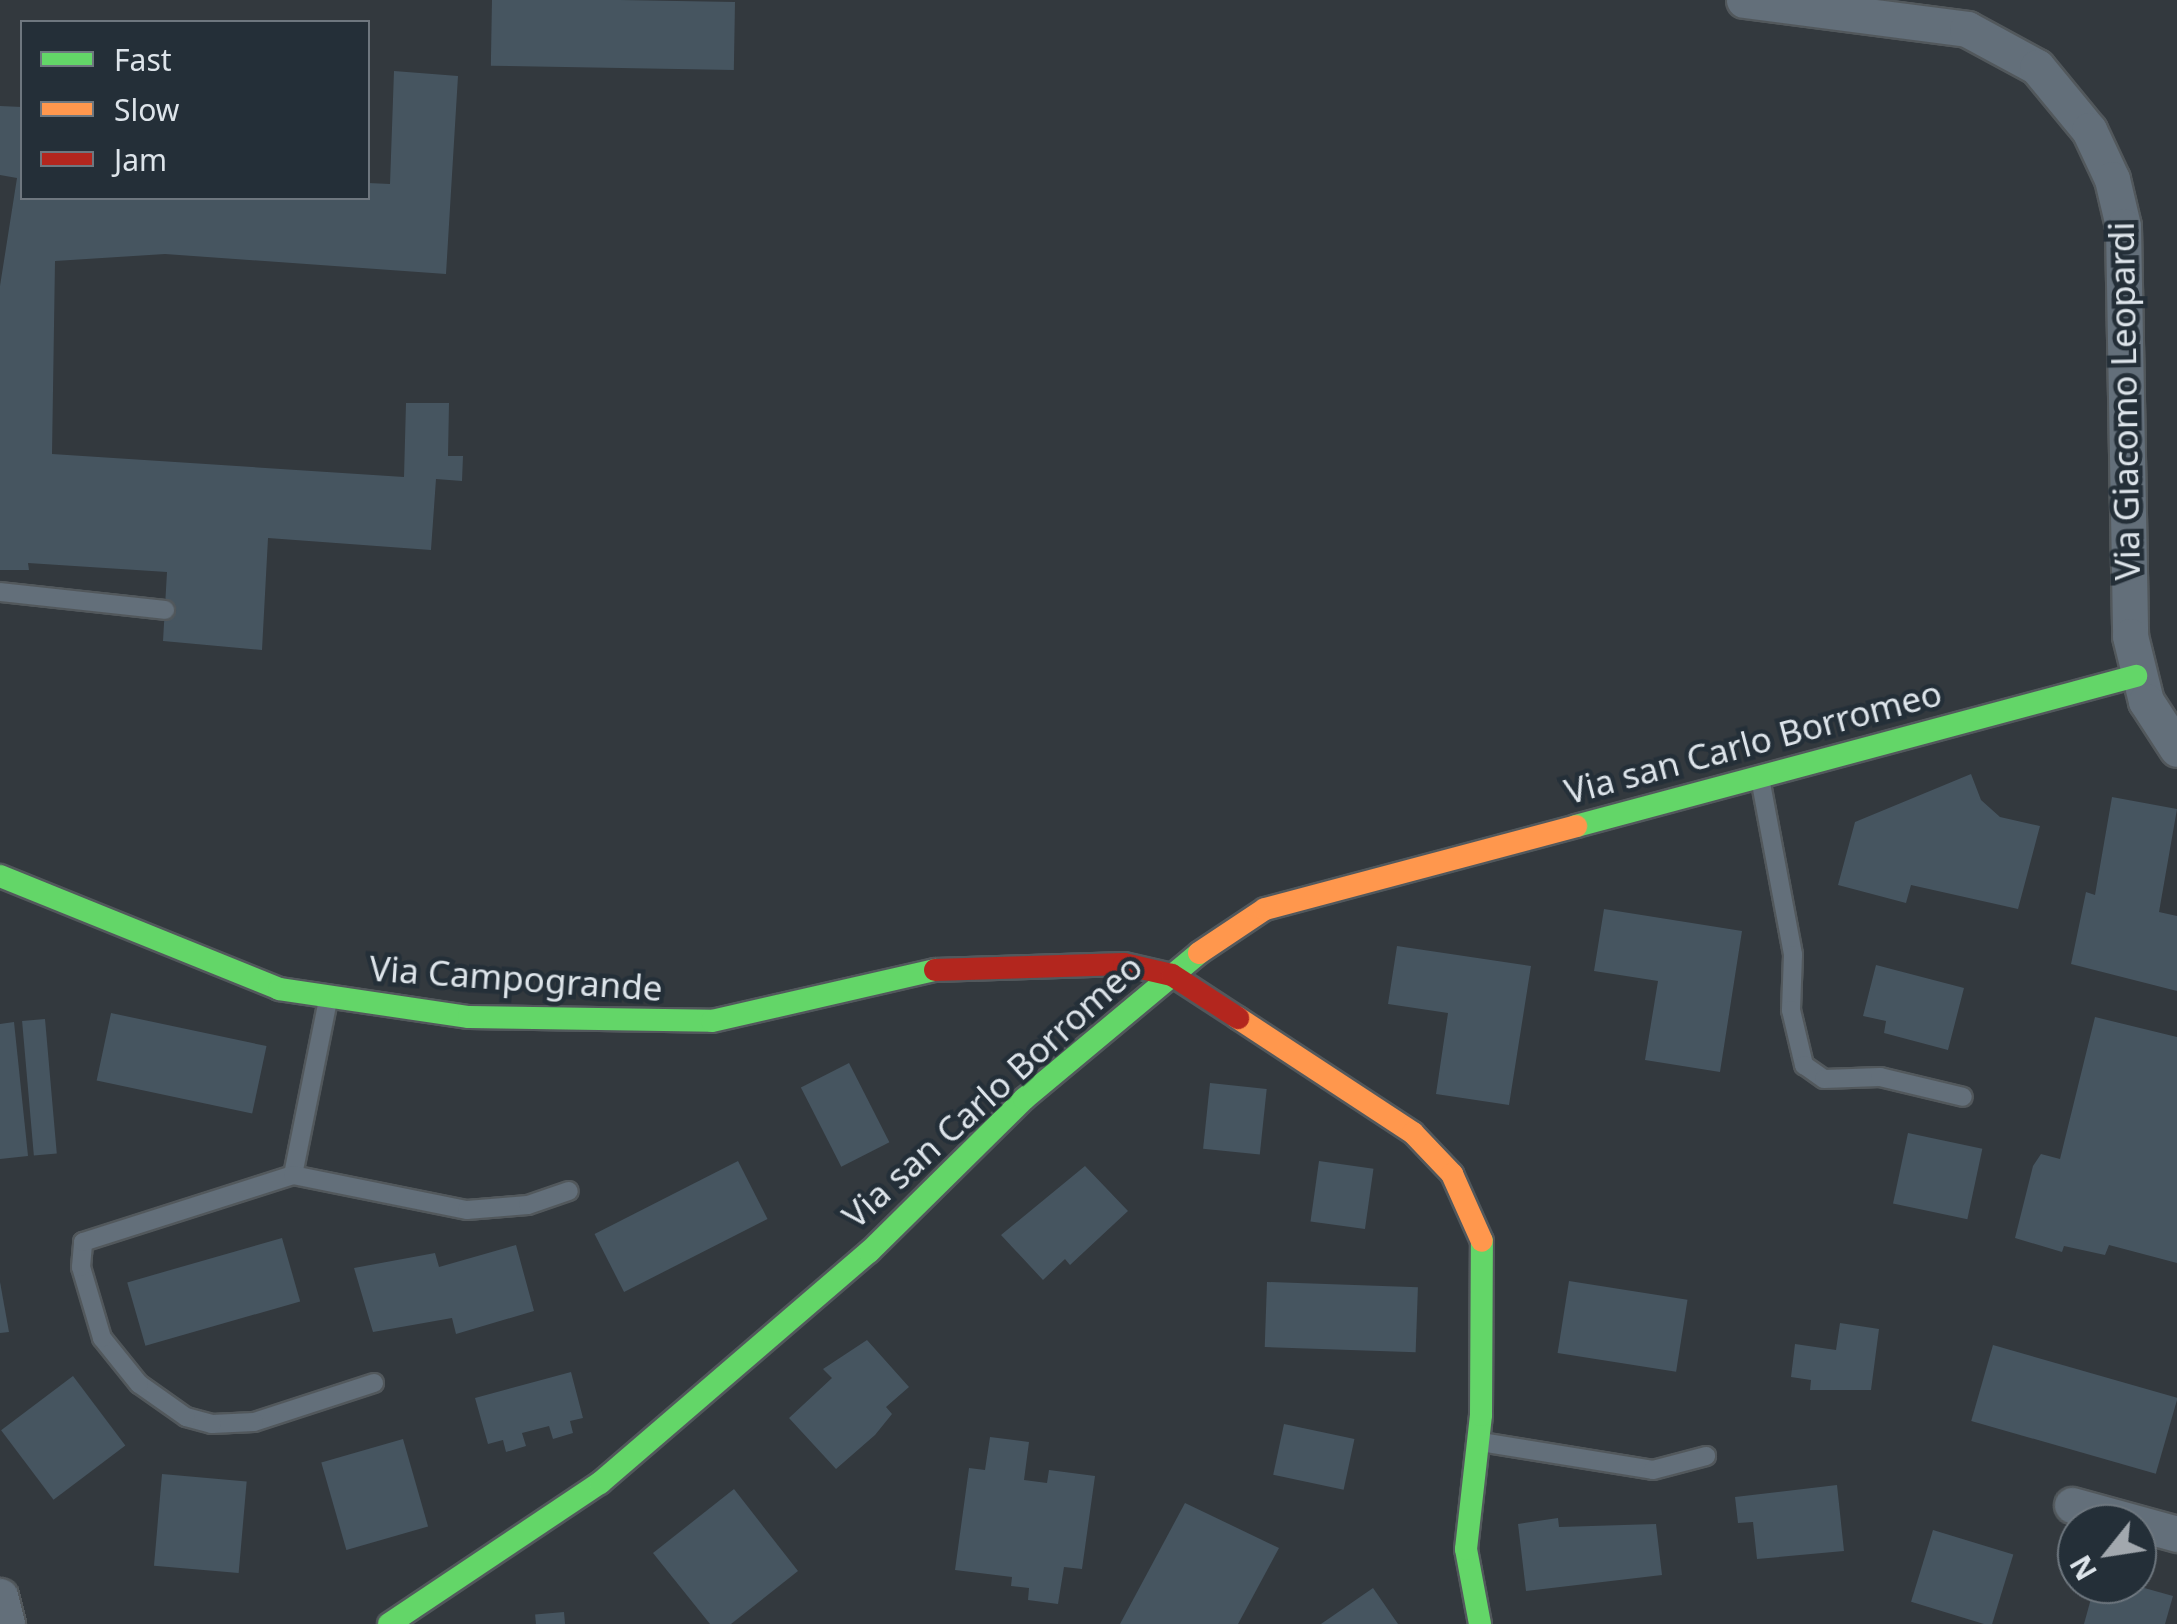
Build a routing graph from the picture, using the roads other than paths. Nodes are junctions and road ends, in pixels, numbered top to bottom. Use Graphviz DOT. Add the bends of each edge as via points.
graph roads {
  1 [pos="1744,0"];
  2 [pos="1809,2"];
  3 [pos="0,592"];
  4 [pos="165,610"];
  5 [pos="2136,676"];
  6 [pos="2177,750"];
  7 [pos="1760,778"];
  8 [pos="0,876"];
  9 [pos="1172,975"];
  10 [pos="328,1000"];
  11 [pos="1963,1097"];
  12 [pos="293,1175"];
  13 [pos="568,1191"];
  14 [pos="374,1383"];
  15 [pos="1480,1442"];
  16 [pos="1706,1456"];
  17 [pos="0,1596"];
  18 [pos="6,1624"];
  19 [pos="389,1624"];
  20 [pos="1480,1624"];
  1 -- 2 [label="street, Via Giacomo Leopardi"];
  2 -- 5 [label="street, Via Giacomo Leopardi" via="1989,38 2055,84 2102,155 2122,226 2128,598"];
  3 -- 4 [label="lane"];
  5 -- 6 [label="street, Via Giacomo Leopardi"];
  5 -- 7 [label="street, Via san Carlo Borromeo"];
  7 -- 9 [label="street, Via san Carlo Borromeo" via="1304,895 1243,922"];
  7 -- 11 [label="lane" via="1793,955 1792,1010 1804,1064 1824,1080 1880,1078"];
  8 -- 10 [label="street, Via Campogrande" via="279,989"];
  9 -- 10 [label="street, Via Campogrande" via="1124,964 933,970 712,1021 658,1024 469,1017"];
  9 -- 15 [label="street" via="1391,1117 1435,1154 1464,1192 1485,1254"];
  9 -- 19 [label="street, Via san Carlo Borromeo" via="1024,1100 869,1252 600,1483"];
  10 -- 12 [label="lane, Via Campogrande"];
  12 -- 13 [label="lane" via="480,1211"];
  12 -- 14 [label="lane" via="83,1242 81,1267 96,1326 139,1384 186,1416 212,1424 308,1408"];
  15 -- 16 [label="lane" via="1653,1470"];
  15 -- 20 [label="street" via="1466,1549"];
  17 -- 18 [label="street"];
}
